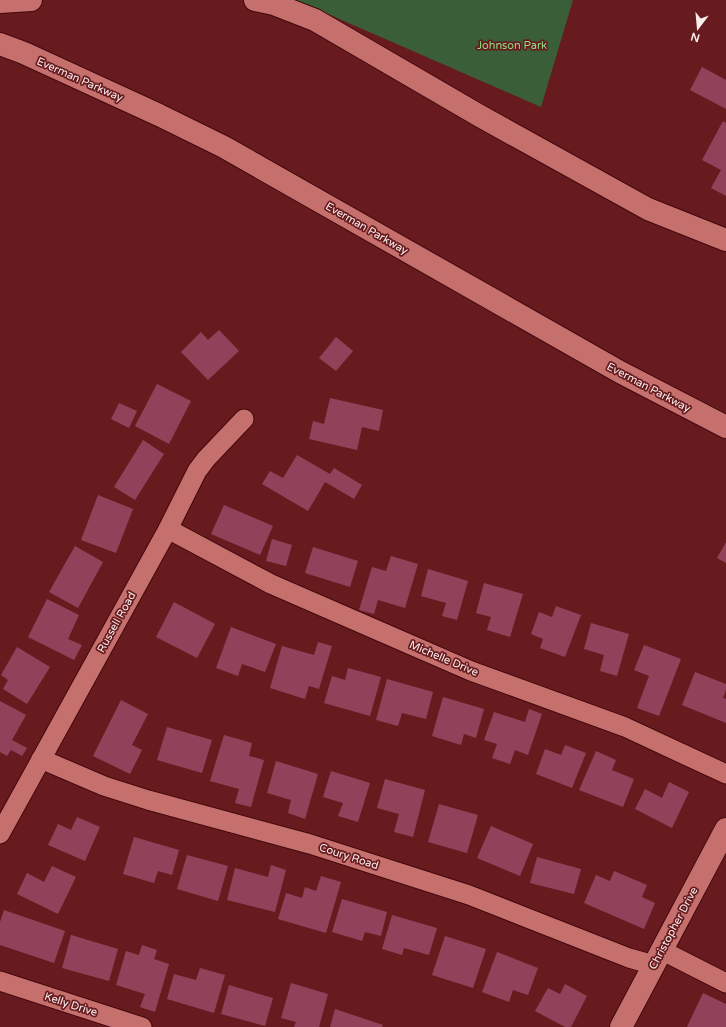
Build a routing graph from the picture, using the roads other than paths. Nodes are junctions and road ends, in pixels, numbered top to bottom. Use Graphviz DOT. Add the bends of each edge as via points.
graph roads {
  1 [pos="31,0"];
  2 [pos="255,0"];
  3 [pos="0,2"];
  4 [pos="0,44"];
  5 [pos="726,240"];
  6 [pos="244,419"];
  7 [pos="726,427"];
  8 [pos="168,529"];
  9 [pos="41,759"];
  10 [pos="726,774"];
  11 [pos="726,829"];
  12 [pos="0,834"];
  13 [pos="657,958"];
  14 [pos="0,981"];
  15 [pos="726,983"];
  16 [pos="142,1027"];
  17 [pos="621,1027"];
  1 -- 3 [label="main road"];
  2 -- 5 [label="main road" via="274,4 315,20 480,116 648,209"];
  4 -- 7 [label="main road, Everman Parkway" via="224,147 620,372"];
  6 -- 8 [label="street, Russell Road" via="197,471"];
  8 -- 9 [label="street, Russell Road"];
  8 -- 10 [label="street, Michelle Drive" via="271,584 471,671 625,727"];
  9 -- 12 [label="street, Russell Road"];
  9 -- 13 [label="street, Coury Road" via="104,786 148,800 310,844 469,895 629,958"];
  11 -- 13 [label="main road, Christopher Drive"];
  13 -- 15 [label="street, Coury Road"];
  13 -- 17 [label="main road, Christopher Drive"];
  14 -- 16 [label="street, Kelly Drive"];
}
